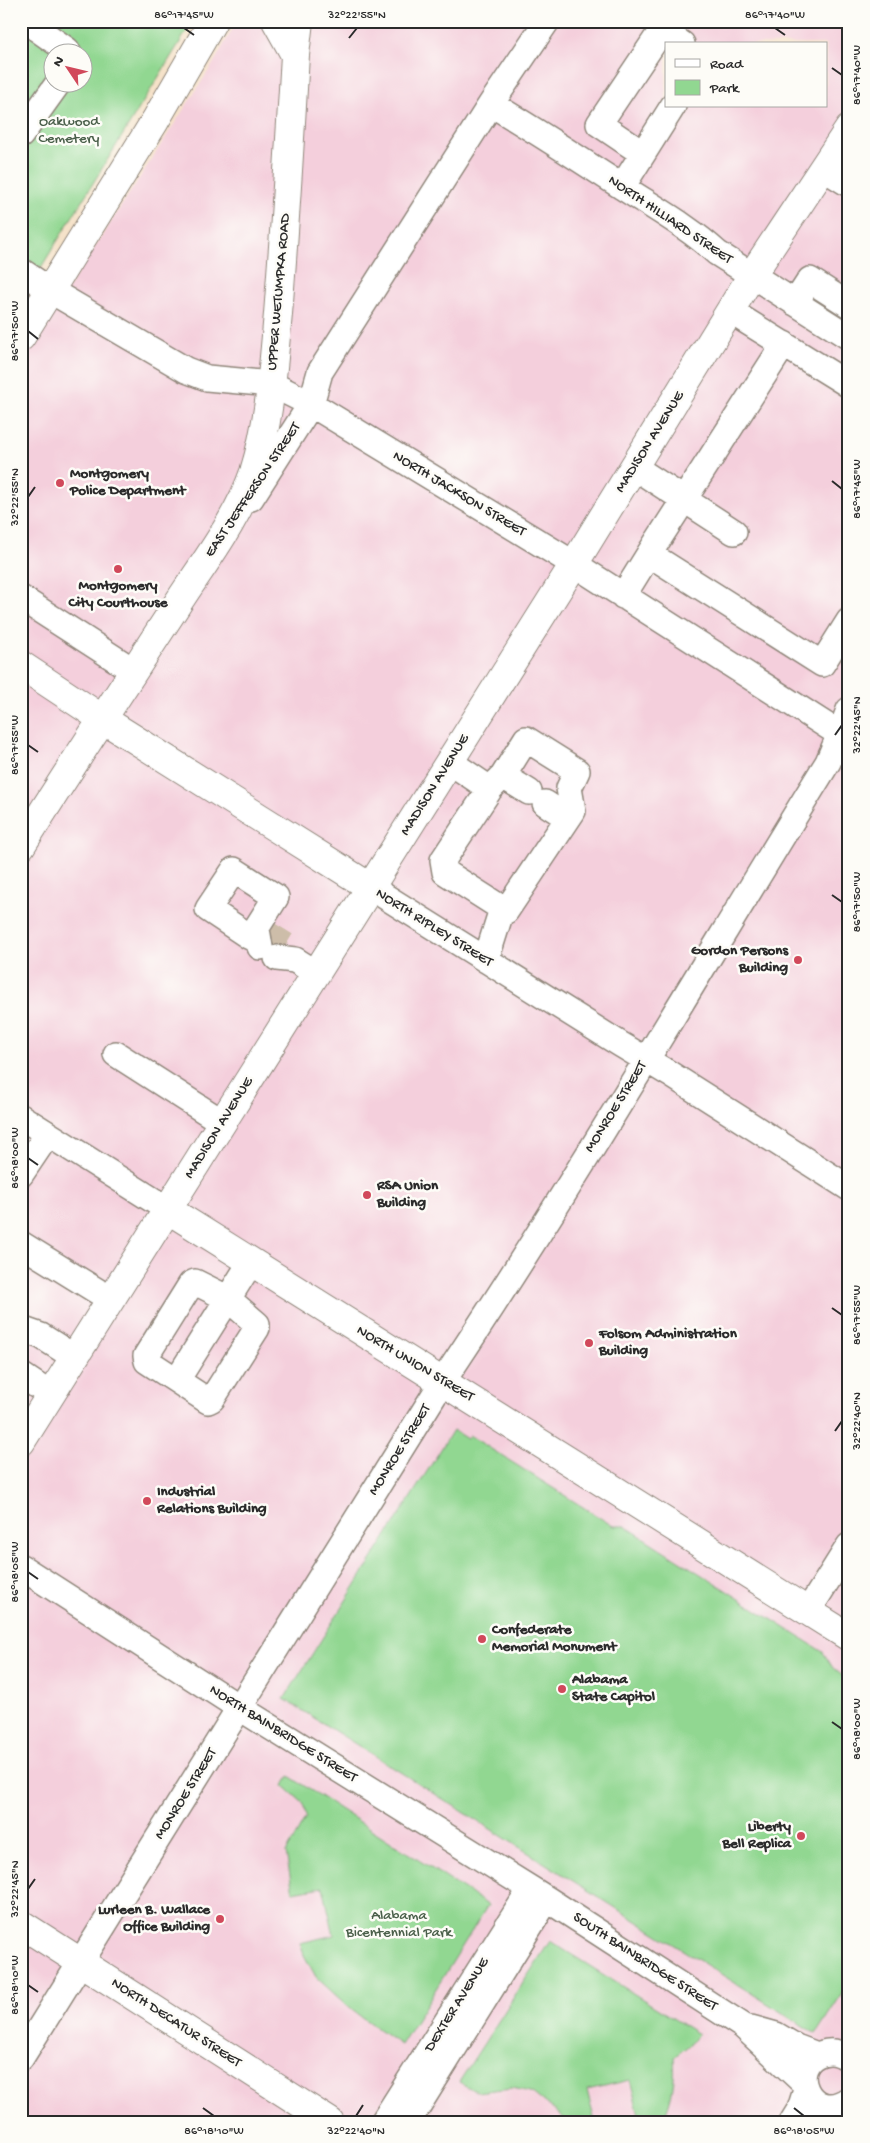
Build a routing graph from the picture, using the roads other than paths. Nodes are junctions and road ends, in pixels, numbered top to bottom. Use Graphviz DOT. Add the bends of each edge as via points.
graph roads {
  1 [pos="26,21"];
  2 [pos="213,21"];
  3 [pos="228,21"];
  4 [pos="276,21"];
  5 [pos="299,21"];
  6 [pos="546,21"];
  7 [pos="56,42"];
  8 [pos="679,42"];
  9 [pos="198,50"];
  10 [pos="295,55"];
  11 [pos="51,92"];
  12 [pos="491,104"];
  13 [pos="672,108"];
  14 [pos="849,129"];
  15 [pos="21,135"];
  16 [pos="642,153"];
  17 [pos="823,168"];
  18 [pos="849,184"];
  19 [pos="622,186"];
  20 [pos="21,271"];
  21 [pos="752,275"];
  22 [pos="51,291"];
  23 [pos="795,303"];
  24 [pos="849,305"];
  25 [pos="730,311"];
  26 [pos="844,334"];
  27 [pos="21,337"];
  28 [pos="784,344"];
  29 [pos="817,365"];
  30 [pos="272,384"];
  31 [pos="849,385"];
  32 [pos="311,404"];
  33 [pos="634,467"];
  34 [pos="684,500"];
  35 [pos="734,532"];
  36 [pos="212,551"];
  37 [pos="649,554"];
  38 [pos="574,564"];
  39 [pos="623,596"];
  40 [pos="21,598"];
  41 [pos="849,621"];
  42 [pos="21,665"];
  43 [pos="134,671"];
  44 [pos="849,710"];
  45 [pos="101,718"];
  46 [pos="845,737"];
  47 [pos="450,762"];
  48 [pos="497,782"];
  49 [pos="568,818"];
  50 [pos="21,846"];
  51 [pos="370,888"];
  52 [pos="502,908"];
  53 [pos="486,960"];
  54 [pos="116,1054"];
  55 [pos="646,1059"];
  56 [pos="21,1117"];
  57 [pos="222,1122"];
  58 [pos="48,1134"];
  59 [pos="21,1174"];
  60 [pos="849,1188"];
  61 [pos="167,1209"];
  62 [pos="21,1244"];
  63 [pos="251,1262"];
  64 [pos="227,1298"];
  65 [pos="110,1299"];
  66 [pos="21,1329"];
  67 [pos="74,1357"];
  68 [pos="21,1376"];
  69 [pos="177,1380"];
  70 [pos="443,1381"];
  71 [pos="51,1395"];
  72 [pos="21,1442"];
  73 [pos="849,1546"];
  74 [pos="21,1567"];
  75 [pos="808,1611"];
  76 [pos="849,1637"];
  77 [pos="240,1708"];
  78 [pos="539,1894"];
  79 [pos="21,1924"];
  80 [pos="80,1962"];
  81 [pos="743,2026"];
  82 [pos="838,2050"];
  83 [pos="21,2058"];
  84 [pos="804,2086"];
  85 [pos="836,2106"];
  86 [pos="330,2122"];
  87 [pos="383,2122"];
  88 [pos="408,2122"];
  89 [pos="792,2122"];
  1 -- 7 [label="street"];
  2 -- 9 [label="main road"];
  3 -- 9 [label="main road"];
  4 -- 10 [label="main road"];
  5 -- 10 [label="main road, UPPER WETUMPKA ROAD"];
  6 -- 12 [label="street, EAST JEFFERSON STREET"];
  8 -- 16 [label="street" via="662,30 599,124"];
  9 -- 22 [label="main road"];
  10 -- 30 [label="main road, UPPER WETUMPKA ROAD"];
  11 -- 15 [label="street"];
  12 -- 19 [label="street, NORTH HILLIARD STREET"];
  12 -- 32 [label="street, EAST JEFFERSON STREET" via="320,372"];
  13 -- 16 [label="street"];
  14 -- 17 [label="main road, MADISON AVENUE"];
  16 -- 19 [label="street"];
  17 -- 18 [label="street"];
  17 -- 21 [label="main road, MADISON AVENUE"];
  19 -- 21 [label="street, NORTH HILLIARD STREET"];
  20 -- 22 [label="street, NORTH JACKSON STREET"];
  21 -- 23 [label="street, NORTH HILLIARD STREET"];
  21 -- 25 [label="main road, MADISON AVENUE"];
  22 -- 27 [label="main road"];
  22 -- 30 [label="street, NORTH JACKSON STREET" via="186,370 207,378"];
  23 -- 24 [label="street" via="810,280"];
  23 -- 26 [label="street, NORTH HILLIARD STREET"];
  25 -- 28 [label="street"];
  25 -- 33 [label="main road, MADISON AVENUE"];
  26 -- 29 [label="street"];
  28 -- 29 [label="street"];
  28 -- 34 [label="street"];
  29 -- 31 [label="street"];
  30 -- 32 [label="street, NORTH JACKSON STREET"];
  30 -- 36 [label="main road, UPPER WETUMPKA ROAD" via="254,472 241,503"];
  32 -- 36 [label="street, EAST JEFFERSON STREET" via="240,514"];
  32 -- 38 [label="street, NORTH JACKSON STREET"];
  33 -- 34 [label="street"];
  33 -- 38 [label="main road, MADISON AVENUE"];
  34 -- 35 [label="street"];
  34 -- 37 [label="street"];
  36 -- 43 [label="main road, EAST JEFFERSON STREET"];
  37 -- 39 [label="street"];
  37 -- 41 [label="street" via="822,664"];
  38 -- 39 [label="street, NORTH JACKSON STREET"];
  38 -- 47 [label="main road, MADISON AVENUE"];
  39 -- 46 [label="street, NORTH JACKSON STREET"];
  40 -- 43 [label="street"];
  42 -- 45 [label="main road, NORTH RIPLEY STREET"];
  43 -- 45 [label="main road, EAST JEFFERSON STREET"];
  44 -- 46 [label="street, MONROE STREET"];
  45 -- 50 [label="main road, EAST JEFFERSON STREET"];
  45 -- 51 [label="main road, NORTH RIPLEY STREET"];
  46 -- 55 [label="street, MONROE STREET"];
  47 -- 48 [label="street"];
  47 -- 51 [label="main road, MADISON AVENUE"];
  48 -- 49 [label="street" via="537,797"];
  48 -- 49 [label="street" via="526,739 577,771 569,788 573,811"];
  48 -- 52 [label="street" via="444,860 445,872"];
  49 -- 52 [label="street" via="506,911"];
  51 -- 53 [label="street, NORTH RIPLEY STREET"];
  51 -- 57 [label="main road, MADISON AVENUE" via="277,948"];
  52 -- 53 [label="street"];
  53 -- 55 [label="street, NORTH RIPLEY STREET"];
  54 -- 57 [label="street"];
  55 -- 60 [label="street, NORTH RIPLEY STREET"];
  55 -- 70 [label="street, MONROE STREET" via="511,1278"];
  56 -- 58 [label="street, NORTH UNION STREET"];
  57 -- 61 [label="main road, MADISON AVENUE"];
  58 -- 59 [label="street"];
  58 -- 61 [label="street, NORTH UNION STREET"];
  61 -- 63 [label="main road, NORTH UNION STREET"];
  61 -- 65 [label="main road, MADISON AVENUE"];
  62 -- 65 [label="street"];
  63 -- 64 [label="street"];
  63 -- 70 [label="main road, NORTH UNION STREET"];
  64 -- 69 [label="street"];
  64 -- 69 [label="street" via="195,1282 191,1284 146,1356 147,1361"];
  64 -- 69 [label="street" via="257,1324 257,1328 212,1399 208,1401"];
  65 -- 67 [label="main road, MADISON AVENUE"];
  66 -- 67 [label="street" via="41,1336"];
  67 -- 71 [label="main road, MADISON AVENUE"];
  68 -- 71 [label="street"];
  70 -- 75 [label="main road, NORTH UNION STREET"];
  70 -- 77 [label="street, MONROE STREET"];
  71 -- 72 [label="main road, MADISON AVENUE"];
  73 -- 75 [label="street"];
  74 -- 77 [label="street, NORTH BAINBRIDGE STREET"];
  75 -- 76 [label="main road, NORTH UNION STREET"];
  77 -- 78 [label="street, NORTH BAINBRIDGE STREET"];
  77 -- 80 [label="street, MONROE STREET"];
  78 -- 81 [label="street, SOUTH BAINBRIDGE STREET"];
  78 -- 87 [label="street, DEXTER AVENUE"];
  78 -- 88 [label="street, DEXTER AVENUE"];
  79 -- 80 [label="main road, NORTH DECATUR STREET"];
  80 -- 83 [label="street, MONROE STREET"];
  80 -- 86 [label="main road, NORTH DECATUR STREET"];
  81 -- 82 [label="street, SOUTH BAINBRIDGE STREET" via="776,2035 796,2047"];
  81 -- 84 [label="street, SOUTH BAINBRIDGE STREET"];
  82 -- 84 [label="street" via="811,2059 805,2068"];
  84 -- 85 [label="street, SOUTH BAINBRIDGE STREET" via="815,2102"];
  84 -- 89 [label="street" via="800,2109"];
}
